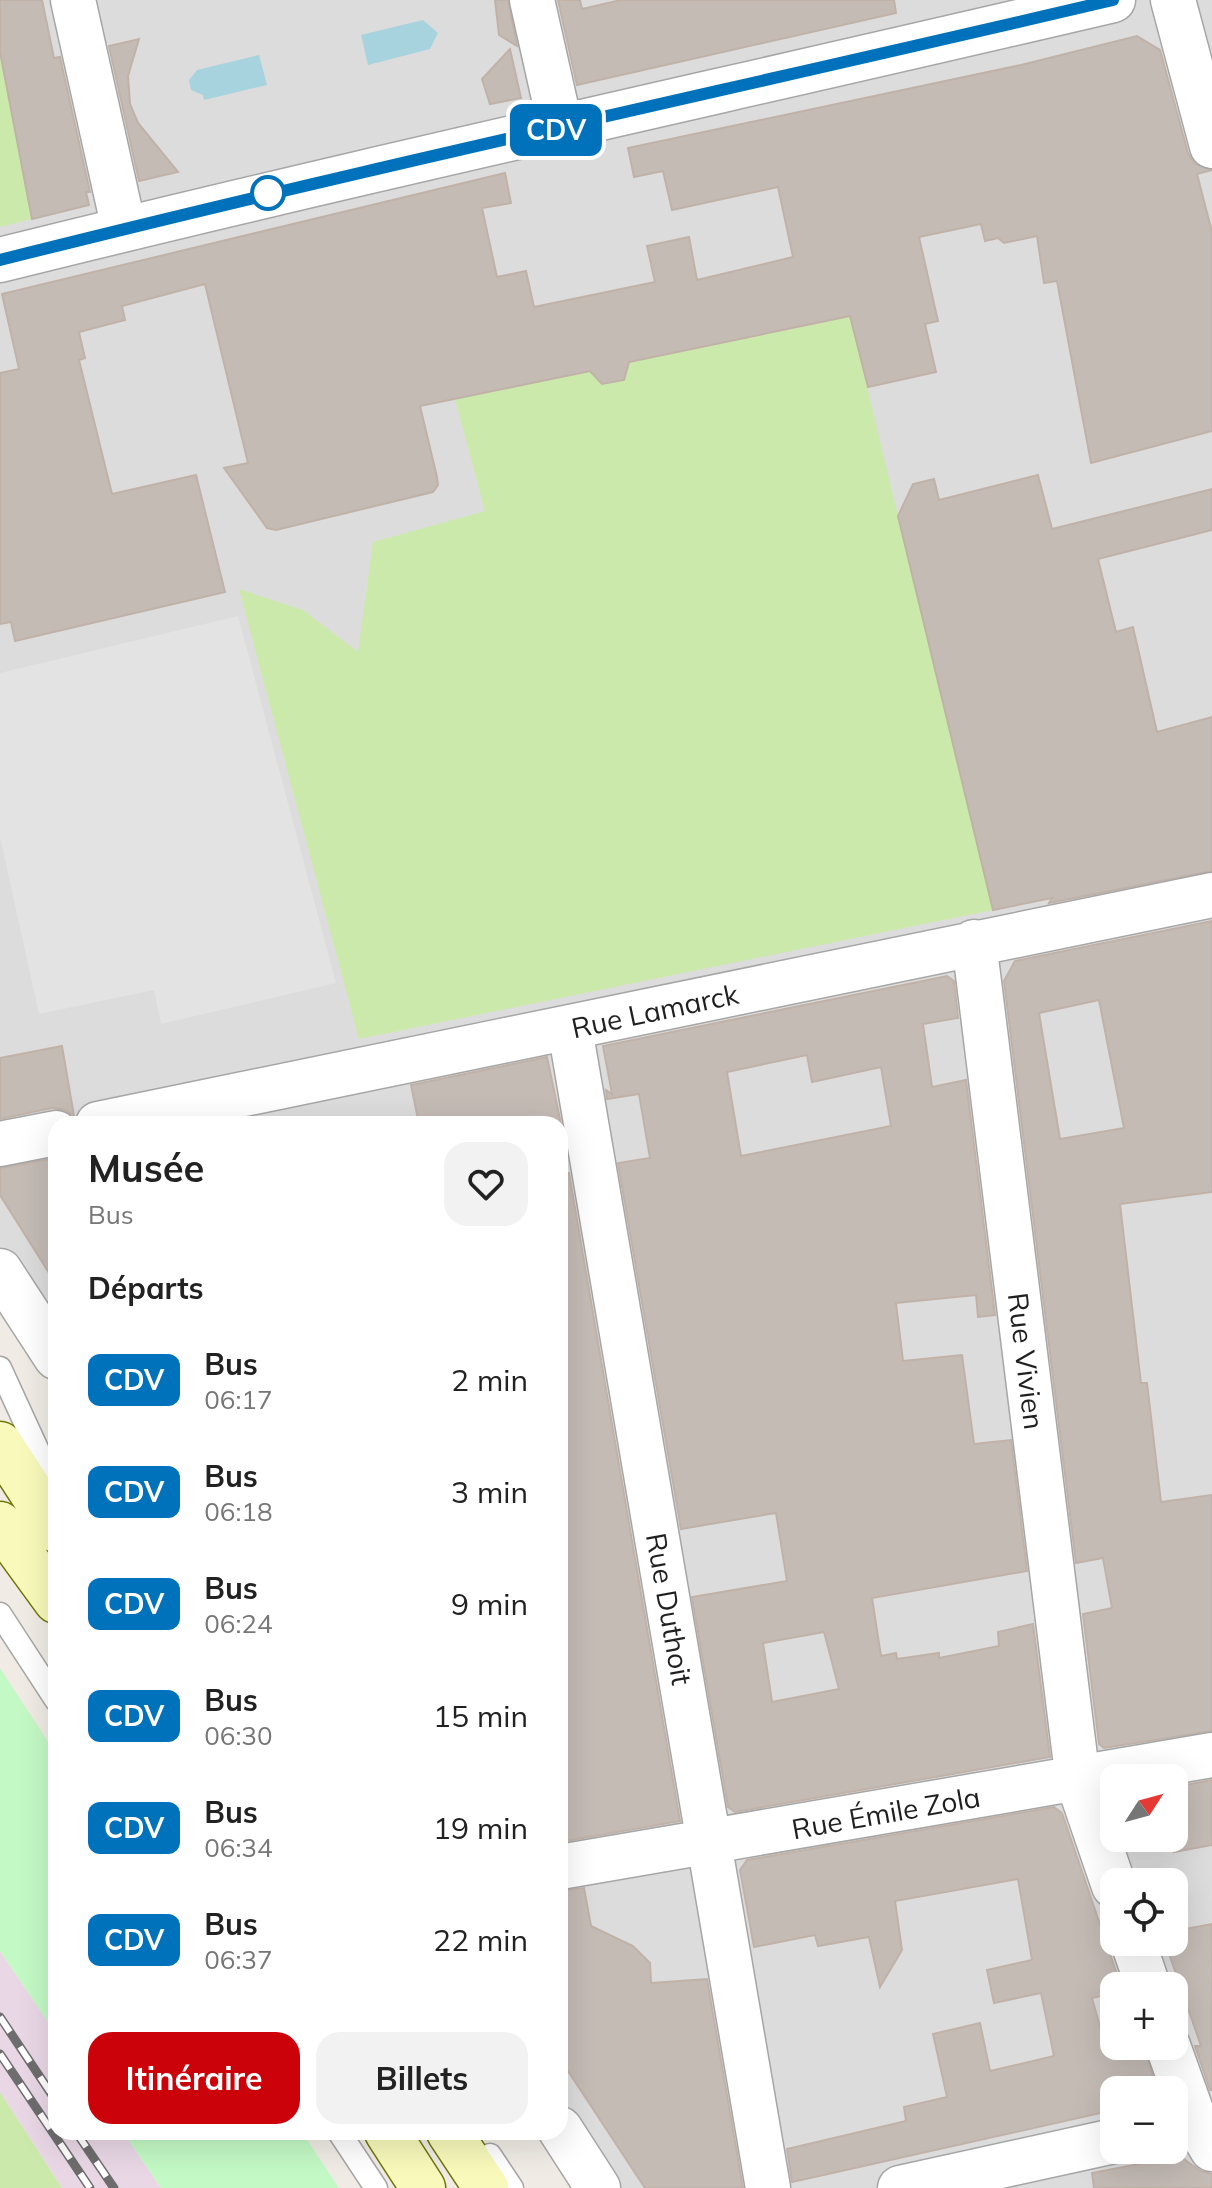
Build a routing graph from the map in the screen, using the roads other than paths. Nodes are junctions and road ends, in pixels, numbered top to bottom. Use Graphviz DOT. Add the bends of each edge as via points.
graph roads {
  1 [pos="73,0"];
  2 [pos="532,0"];
  3 [pos="1113,0"];
  4 [pos="1173,0"];
  5 [pos="561,129"];
  6 [pos="1212,146"];
  7 [pos="124,229"];
  8 [pos="0,260"];
  9 [pos="1212,895"];
  10 [pos="974,942"];
  11 [pos="570,1029"];
  12 [pos="138,1116"];
  13 [pos="48,1135"];
  14 [pos="0,1144"];
  15 [pos="0,1271"];
  16 [pos="48,1345"];
  17 [pos="0,1368"];
  18 [pos="0,1437"];
  19 [pos="0,1444"];
  20 [pos="40,1485"];
  21 [pos="48,1508"];
  22 [pos="0,1524"];
  23 [pos="48,1590"];
  24 [pos="0,1614"];
  25 [pos="48,1688"];
  26 [pos="1212,1755"];
  27 [pos="1078,1781"];
  28 [pos="709,1843"];
  29 [pos="568,1866"];
  30 [pos="1108,1868"];
  31 [pos="1172,2060"];
  32 [pos="1193,2130"];
  33 [pos="344,2140"];
  34 [pos="392,2140"];
  35 [pos="454,2140"];
  36 [pos="480,2140"];
  37 [pos="567,2140"];
  38 [pos="1100,2144"];
  39 [pos="376,2188"];
  40 [pos="423,2188"];
  41 [pos="486,2188"];
  42 [pos="512,2188"];
  43 [pos="598,2188"];
  44 [pos="768,2188"];
  45 [pos="900,2188"];
  1 -- 7 [label="street"];
  2 -- 5 [label="street"];
  3 -- 5 [label="street"];
  4 -- 6 [label="street"];
  5 -- 7 [label="street"];
  7 -- 8 [label="street"];
  9 -- 10 [label="street, Rue Lamarck"];
  10 -- 11 [label="street, Rue Lamarck"];
  10 -- 27 [label="street, Rue Vivien"];
  11 -- 12 [label="street, Rue Lamarck"];
  11 -- 28 [label="street, Rue Duthoit"];
  13 -- 14 [label="street"];
  15 -- 16 [label="street"];
  17 -- 20 [label="lane"];
  18 -- 20 [label="street"];
  19 -- 20 [label="main road"];
  20 -- 21 [label="main road"];
  22 -- 23 [label="main road"];
  24 -- 25 [label="lane"];
  26 -- 27 [label="street, Rue Émile Zola"];
  27 -- 28 [label="street, Rue Émile Zola"];
  27 -- 30 [label="street, Rue Vivien"];
  28 -- 29 [label="street, Rue Émile Zola"];
  28 -- 44 [label="street, Rue Duthoit"];
  31 -- 32 [label="street"];
  33 -- 39 [label="lane"];
  34 -- 40 [label="main road"];
  35 -- 41 [label="main road"];
  36 -- 42 [label="lane"];
  37 -- 43 [label="street"];
  38 -- 45 [label="street"];
}
